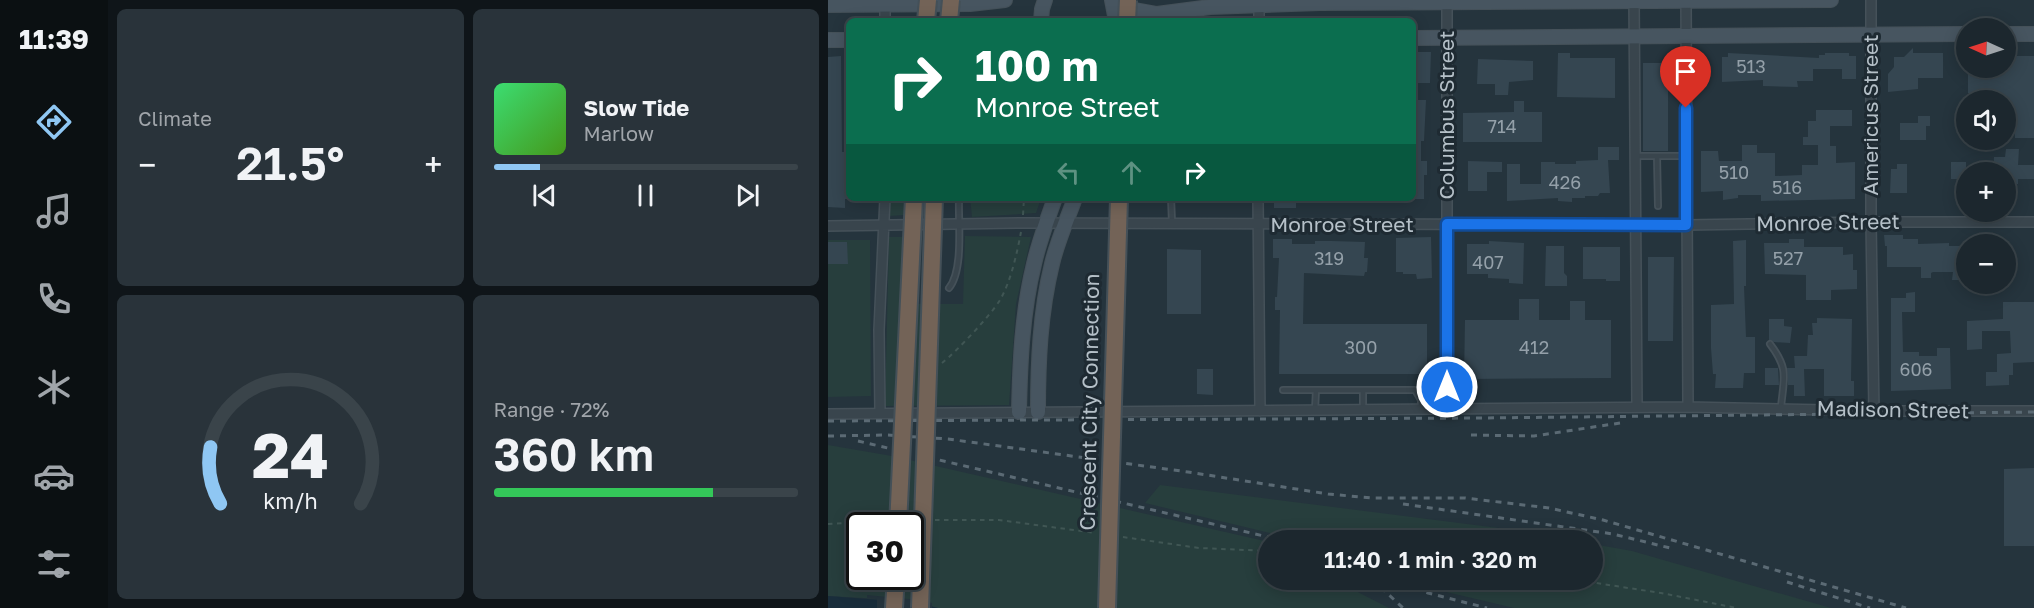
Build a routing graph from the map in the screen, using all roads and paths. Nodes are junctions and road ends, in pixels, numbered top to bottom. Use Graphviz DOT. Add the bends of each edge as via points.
graph roads {
  1 [pos="928,0"];
  2 [pos="951,0"];
  3 [pos="1005,0"];
  4 [pos="1045,0"];
  5 [pos="1112,0"];
  6 [pos="1128,0"];
  7 [pos="1831,0"];
  8 [pos="1871,0"];
  9 [pos="1347,1"];
  10 [pos="1377,1"];
  11 [pos="1446,1"];
  12 [pos="1634,1"];
  13 [pos="1686,1"];
  14 [pos="885,2"];
  15 [pos="1259,2"];
  16 [pos="828,5"];
  17 [pos="885,18"];
  18 [pos="926,18"];
  19 [pos="949,18"];
  20 [pos="1041,18"];
  21 [pos="1116,18"];
  22 [pos="1127,18"];
  23 [pos="1259,18"];
  24 [pos="1871,34"];
  25 [pos="1956,34"];
  26 [pos="2016,34"];
  27 [pos="2034,34"];
  28 [pos="1635,36"];
  29 [pos="1686,36"];
  30 [pos="1416,38"];
  31 [pos="1447,38"];
  32 [pos="846,39"];
  33 [pos="828,40"];
  34 [pos="1636,156"];
  35 [pos="1657,156"];
  36 [pos="1686,156"];
  37 [pos="885,201"];
  38 [pos="914,201"];
  39 [pos="934,201"];
  40 [pos="958,201"];
  41 [pos="1024,201"];
  42 [pos="1054,201"];
  43 [pos="1074,201"];
  44 [pos="1119,201"];
  45 [pos="1171,201"];
  46 [pos="1258,201"];
  47 [pos="1658,206"];
  48 [pos="1871,222"];
  49 [pos="2034,222"];
  50 [pos="1023,223"];
  51 [pos="958,224"];
  52 [pos="1046,224"];
  53 [pos="1447,224"];
  54 [pos="885,225"];
  55 [pos="1066,225"];
  56 [pos="1172,225"];
  57 [pos="1258,225"];
  58 [pos="1636,225"];
  59 [pos="1686,225"];
  60 [pos="828,226"];
  61 [pos="949,288"];
  62 [pos="1770,344"];
  63 [pos="939,365"];
  64 [pos="1283,390"];
  65 [pos="1316,390"];
  66 [pos="1363,390"];
  67 [pos="1637,407"];
  68 [pos="1688,407"];
  69 [pos="1781,407"];
  70 [pos="1315,410"];
  71 [pos="1363,410"];
  72 [pos="1421,410"];
  73 [pos="1447,410"];
  74 [pos="1260,411"];
  75 [pos="1874,411"];
  76 [pos="2034,411"];
  77 [pos="1019,412"];
  78 [pos="1038,412"];
  79 [pos="828,414"];
  80 [pos="880,414"];
  81 [pos="894,512"];
  82 [pos="934,520"];
  83 [pos="828,524"];
  84 [pos="846,524"];
  85 [pos="1105,535"];
  86 [pos="1117,536"];
  87 [pos="1258,551"];
  88 [pos="1603,584"];
  89 [pos="895,590"];
  90 [pos="894,608"];
  91 [pos="920,608"];
  92 [pos="1107,608"];
  93 [pos="1737,608"];
  1 -- 18 [label="highway, bridge"];
  2 -- 19 [label="highway, bridge"];
  3 -- 14 [label="main road" via="970,4"];
  4 -- 20 [label="main road"];
  5 -- 15 [label="main road" via="1124,8 1157,14"];
  5 -- 21 [label="main road"];
  6 -- 22 [label="highway, bridge"];
  7 -- 13 [label="main road"];
  8 -- 24 [label="street, Americus Street"];
  9 -- 10 [label="main road"];
  9 -- 15 [label="main road"];
  10 -- 11 [label="main road"];
  11 -- 12 [label="main road"];
  11 -- 31 [label="street, Columbus Street"];
  12 -- 13 [label="main road"];
  12 -- 28 [label="street"];
  13 -- 29 [label="street"];
  14 -- 16 [label="main road"];
  14 -- 17 [label="street"];
  15 -- 23 [label="street"];
  24 -- 25 [label="main road"];
  24 -- 29 [label="main road"];
  24 -- 48 [label="street, Americus Street"];
  26 -- 27 [label="main road"];
  28 -- 29 [label="main road"];
  28 -- 31 [label="main road"];
  28 -- 34 [label="street"];
  29 -- 36 [label="street"];
  30 -- 31 [label="main road"];
  31 -- 53 [label="street, Columbus Street"];
  32 -- 33 [label="main road"];
  34 -- 35 [label="lane"];
  34 -- 58 [label="street"];
  35 -- 36 [label="lane"];
  35 -- 47 [label="lane"];
  36 -- 59 [label="street"];
  37 -- 54 [label="street"];
  38 -- 81 [label="highway, bridge"];
  39 -- 91 [label="highway, bridge"];
  40 -- 51 [label="lane"];
  41 -- 50 [label="path"];
  42 -- 52 [label="main road"];
  43 -- 55 [label="main road"];
  44 -- 92 [label="highway, Crescent City Connection, bridge"];
  45 -- 56 [label="lane"];
  46 -- 57 [label="street"];
  48 -- 49 [label="street, Monroe Street"];
  48 -- 59 [label="street, Monroe Street"];
  48 -- 75 [label="street, Americus Street"];
  50 -- 51 [label="street, Monroe Street"];
  50 -- 52 [label="street, Monroe Street"];
  50 -- 63 [label="path" via="1017,255 1000,300"];
  51 -- 54 [label="street, Monroe Street"];
  51 -- 61 [label="lane" via="958,261 955,281"];
  52 -- 55 [label="street, Monroe Street"];
  52 -- 77 [label="main road" via="1025,307"];
  53 -- 57 [label="street, Monroe Street"];
  53 -- 58 [label="street, Monroe Street"];
  53 -- 73 [label="street, Columbus Street"];
  54 -- 60 [label="street, Monroe Street"];
  54 -- 80 [label="street" via="879,330"];
  55 -- 56 [label="street, Monroe Street"];
  55 -- 78 [label="main road" via="1052,262 1045,301 1038,350"];
  56 -- 57 [label="street, Monroe Street"];
  57 -- 74 [label="street"];
  58 -- 59 [label="street, Monroe Street"];
  58 -- 67 [label="street"];
  59 -- 68 [label="street"];
  62 -- 69 [label="lane" via="1785,369"];
  64 -- 65 [label="lane"];
  65 -- 66 [label="lane"];
  65 -- 70 [label="lane"];
  66 -- 71 [label="lane"];
  66 -- 72 [label="lane" via="1415,390"];
  67 -- 68 [label="street, Madison Street"];
  67 -- 73 [label="street, Madison Street"];
  68 -- 69 [label="street, Madison Street"];
  69 -- 75 [label="street, Madison Street"];
  70 -- 71 [label="street, Madison Street"];
  70 -- 74 [label="street, Madison Street"];
  71 -- 72 [label="street, Madison Street"];
  72 -- 73 [label="street, Madison Street"];
  74 -- 78 [label="street, Madison Street"];
  75 -- 76 [label="street, Madison Street"];
  77 -- 78 [label="street, Madison Street"];
  77 -- 80 [label="street, Madison Street"];
  79 -- 80 [label="street, Madison Street"];
  82 -- 85 [label="path" via="999,520"];
  83 -- 84 [label="path"];
  86 -- 87 [label="path" via="1199,548"];
  88 -- 93 [label="path"];
  89 -- 90 [label="highway"];
}
